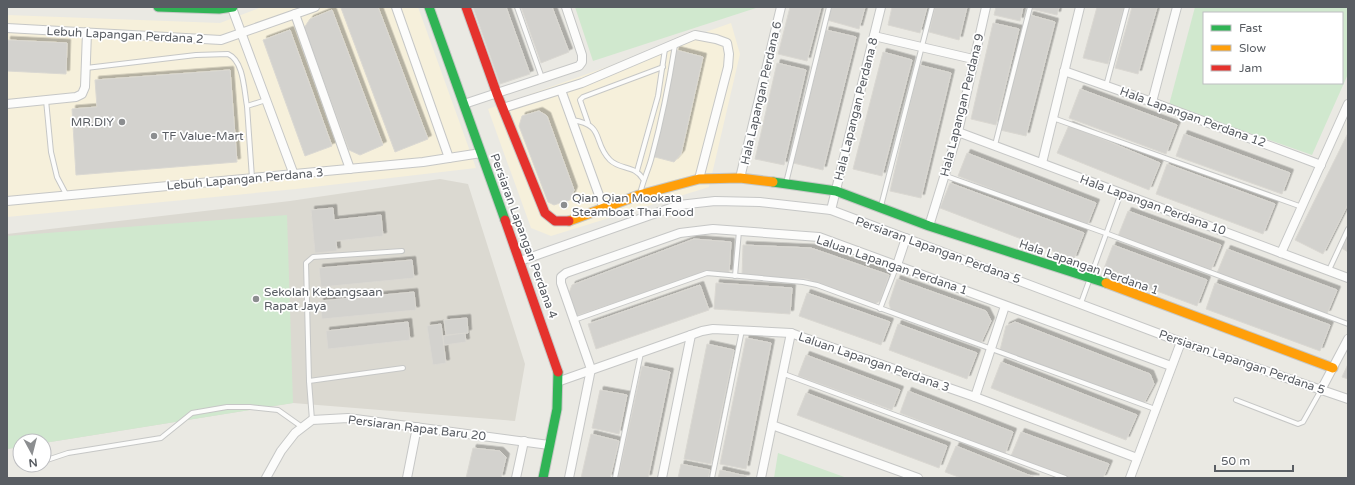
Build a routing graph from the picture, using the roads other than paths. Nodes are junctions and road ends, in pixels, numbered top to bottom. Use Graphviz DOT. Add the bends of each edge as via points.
graph roads {
  1 [pos="158,7"];
  2 [pos="232,7"];
  3 [pos="315,7"];
  4 [pos="396,7"];
  5 [pos="429,7"];
  6 [pos="466,7"];
  7 [pos="517,7"];
  8 [pos="566,7"];
  9 [pos="781,7"];
  10 [pos="828,7"];
  11 [pos="881,7"];
  12 [pos="932,7"];
  13 [pos="986,7"];
  14 [pos="1030,7"];
  15 [pos="1080,7"];
  16 [pos="1127,7"];
  17 [pos="1177,7"];
  18 [pos="295,14"];
  19 [pos="7,28"];
  20 [pos="87,32"];
  21 [pos="241,32"];
  22 [pos="874,36"];
  23 [pos="675,45"];
  24 [pos="922,47"];
  25 [pos="665,49"];
  26 [pos="973,59"];
  27 [pos="663,67"];
  28 [pos="86,68"];
  29 [pos="1064,71"];
  30 [pos="542,79"];
  31 [pos="1106,86"];
  32 [pos="561,90"];
  33 [pos="497,94"];
  34 [pos="46,100"];
  35 [pos="266,100"];
  36 [pos="1152,102"];
  37 [pos="7,104"];
  38 [pos="464,104"];
  39 [pos="1348,104"];
  40 [pos="247,106"];
  41 [pos="503,108"];
  42 [pos="1053,118"];
  43 [pos="572,120"];
  44 [pos="588,123"];
  45 [pos="958,132"];
  46 [pos="995,145"];
  47 [pos="482,153"];
  48 [pos="449,158"];
  49 [pos="1042,163"];
  50 [pos="1321,165"];
  51 [pos="350,170"];
  52 [pos="637,171"];
  53 [pos="294,175"];
  54 [pos="946,176"];
  55 [pos="252,178"];
  56 [pos="740,178"];
  57 [pos="643,179"];
  58 [pos="699,179"];
  59 [pos="786,183"];
  60 [pos="836,191"];
  61 [pos="1121,193"];
  62 [pos="67,196"];
  63 [pos="639,196"];
  64 [pos="7,201"];
  65 [pos="881,207"];
  66 [pos="1302,207"];
  67 [pos="604,209"];
  68 [pos="831,210"];
  69 [pos="929,226"];
  70 [pos="1348,229"];
  71 [pos="739,231"];
  72 [pos="1108,234"];
  73 [pos="906,238"];
  74 [pos="402,251"];
  75 [pos="1281,253"];
  76 [pos="520,261"];
  77 [pos="897,265"];
  78 [pos="1329,270"];
  79 [pos="735,276"];
  80 [pos="1090,278"];
  81 [pos="1348,278"];
  82 [pos="1082,303"];
  83 [pos="1005,306"];
  84 [pos="880,309"];
  85 [pos="573,320"];
  86 [pos="1348,324"];
  87 [pos="742,330"];
  88 [pos="691,334"];
  89 [pos="791,334"];
  90 [pos="1348,339"];
  91 [pos="1181,342"];
  92 [pos="991,349"];
  93 [pos="641,352"];
  94 [pos="1171,366"];
  95 [pos="403,368"];
  96 [pos="1333,368"];
  97 [pos="591,369"];
  98 [pos="784,374"];
  99 [pos="309,381"];
  100 [pos="560,381"];
  101 [pos="1321,390"];
  102 [pos="975,397"];
  103 [pos="1348,399"];
  104 [pos="1236,400"];
  105 [pos="1155,409"];
  106 [pos="312,420"];
  107 [pos="772,425"];
  108 [pos="302,427"];
  109 [pos="417,427"];
  110 [pos="524,441"];
  111 [pos="549,445"];
  112 [pos="52,458"];
  113 [pos="1137,458"];
  114 [pos="266,478"];
  115 [pos="407,478"];
  116 [pos="516,478"];
  117 [pos="542,478"];
  118 [pos="568,478"];
  119 [pos="615,478"];
  120 [pos="662,478"];
  121 [pos="712,478"];
  122 [pos="761,478"];
  123 [pos="918,478"];
  124 [pos="1065,478"];
  125 [pos="1130,478"];
  1 -- 2 [label="street"];
  2 -- 21 [label="street"];
  3 -- 18 [label="street, Lebuh Lapangan Perdana 2"];
  4 -- 48 [label="street"];
  5 -- 38 [label="street, Persiaran Lapangan Perdana 4"];
  6 -- 33 [label="street, Hala Lapangan Perdana 1"];
  7 -- 30 [label="lane"];
  8 -- 30 [label="street" via="582,62 579,66"];
  9 -- 56 [label="street, Hala Lapangan Perdana 6"];
  10 -- 59 [label="lane"];
  11 -- 22 [label="street, Hala Lapangan Perdana 8"];
  12 -- 24 [label="lane"];
  13 -- 26 [label="street, Hala Lapangan Perdana 9"];
  14 -- 46 [label="lane"];
  15 -- 29 [label="street"];
  16 -- 31 [label="lane"];
  17 -- 36 [label="street"];
  18 -- 21 [label="street, Lebuh Lapangan Perdana 2"];
  18 -- 51 [label="street"];
  19 -- 20 [label="street, Lebuh Lapangan Perdana 2"];
  20 -- 21 [label="street, Lebuh Lapangan Perdana 2" via="221,40"];
  20 -- 28 [label="street"];
  21 -- 35 [label="street"];
  22 -- 24 [label="street"];
  22 -- 60 [label="street, Hala Lapangan Perdana 8"];
  23 -- 25 [label="street"];
  23 -- 57 [label="lane" via="665,107 649,169"];
  23 -- 58 [label="street" via="695,35 716,38 727,43 729,54 728,67"];
  24 -- 26 [label="street"];
  24 -- 65 [label="lane"];
  25 -- 27 [label="lane"];
  25 -- 32 [label="street"];
  26 -- 45 [label="street, Hala Lapangan Perdana 9"];
  27 -- 44 [label="lane" via="582,97 580,100"];
  27 -- 52 [label="lane" via="658,96"];
  28 -- 34 [label="street" via="82,94"];
  28 -- 40 [label="lane" via="196,55 228,54 239,65"];
  29 -- 31 [label="street, Hala Lapangan Perdana 12"];
  29 -- 42 [label="street"];
  30 -- 33 [label="street"];
  31 -- 36 [label="street, Hala Lapangan Perdana 12"];
  32 -- 41 [label="street"];
  32 -- 43 [label="street"];
  33 -- 38 [label="street"];
  33 -- 41 [label="street, Hala Lapangan Perdana 1"];
  34 -- 37 [label="street"];
  34 -- 62 [label="lane" via="54,165 57,178"];
  35 -- 40 [label="lane"];
  35 -- 53 [label="street"];
  36 -- 50 [label="street, Hala Lapangan Perdana 12"];
  38 -- 47 [label="street, Persiaran Lapangan Perdana 4"];
  39 -- 50 [label="street"];
  40 -- 55 [label="lane"];
  41 -- 67 [label="street, Hala Lapangan Perdana 1" via="545,213 554,221 570,221"];
  42 -- 49 [label="street"];
  42 -- 66 [label="lane"];
  43 -- 44 [label="lane"];
  43 -- 67 [label="street"];
  44 -- 52 [label="lane" via="607,157 615,165"];
  45 -- 46 [label="street, Hala Lapangan Perdana 10"];
  45 -- 54 [label="street, Hala Lapangan Perdana 9"];
  46 -- 49 [label="street, Hala Lapangan Perdana 10"];
  47 -- 48 [label="street, Lebuh Lapangan Perdana 3"];
  47 -- 76 [label="street, Persiaran Lapangan Perdana 4"];
  48 -- 51 [label="street, Lebuh Lapangan Perdana 3"];
  49 -- 61 [label="street, Hala Lapangan Perdana 10"];
  50 -- 66 [label="street"];
  51 -- 53 [label="street, Lebuh Lapangan Perdana 3"];
  52 -- 57 [label="lane"];
  53 -- 55 [label="street, Lebuh Lapangan Perdana 3"];
  54 -- 69 [label="street, Hala Lapangan Perdana 9"];
  54 -- 72 [label="lane"];
  55 -- 62 [label="street, Lebuh Lapangan Perdana 3"];
  56 -- 58 [label="street, Hala Lapangan Perdana 1"];
  56 -- 59 [label="street, Hala Lapangan Perdana 1"];
  57 -- 63 [label="lane"];
  58 -- 63 [label="street, Hala Lapangan Perdana 1"];
  59 -- 60 [label="street, Hala Lapangan Perdana 1"];
  60 -- 65 [label="street, Hala Lapangan Perdana 1"];
  60 -- 68 [label="street, Hala Lapangan Perdana 8"];
  61 -- 72 [label="lane"];
  61 -- 75 [label="street, Hala Lapangan Perdana 10"];
  62 -- 64 [label="street, Lebuh Lapangan Perdana 3"];
  63 -- 67 [label="street, Hala Lapangan Perdana 1"];
  65 -- 69 [label="street, Hala Lapangan Perdana 1"];
  66 -- 75 [label="street"];
  68 -- 73 [label="street, Persiaran Lapangan Perdana 5"];
  68 -- 76 [label="street, Persiaran Lapangan Perdana 5" via="760,202 714,201 680,205"];
  69 -- 80 [label="street, Hala Lapangan Perdana 1"];
  70 -- 78 [label="lane"];
  71 -- 77 [label="street, Laluan Lapangan Perdana 1" via="819,237"];
  71 -- 79 [label="lane"];
  71 -- 85 [label="street, Laluan Lapangan Perdana 1" via="713,229 680,233 566,274 561,277 561,283"];
  72 -- 80 [label="lane"];
  72 -- 86 [label="lane"];
  73 -- 77 [label="street"];
  73 -- 82 [label="street, Persiaran Lapangan Perdana 5"];
  74 -- 99 [label="lane" via="314,257 306,263"];
  75 -- 78 [label="street, Hala Lapangan Perdana 10"];
  76 -- 100 [label="street, Persiaran Lapangan Perdana 4" via="553,352"];
  77 -- 83 [label="street, Laluan Lapangan Perdana 1"];
  77 -- 84 [label="lane"];
  78 -- 81 [label="street, Hala Lapangan Perdana 10"];
  79 -- 84 [label="lane" via="804,282"];
  79 -- 85 [label="lane" via="707,274"];
  80 -- 82 [label="lane"];
  80 -- 96 [label="street, Hala Lapangan Perdana 1"];
  82 -- 91 [label="street, Persiaran Lapangan Perdana 5"];
  83 -- 92 [label="street"];
  83 -- 94 [label="street, Laluan Lapangan Perdana 1"];
  84 -- 92 [label="lane"];
  85 -- 97 [label="street, Laluan Lapangan Perdana 1"];
  87 -- 88 [label="street, Laluan Lapangan Perdana 3" via="713,329"];
  87 -- 89 [label="street, Laluan Lapangan Perdana 3"];
  87 -- 121 [label="lane"];
  88 -- 93 [label="street, Laluan Lapangan Perdana 3"];
  88 -- 120 [label="street"];
  89 -- 98 [label="street"];
  89 -- 102 [label="street, Laluan Lapangan Perdana 3"];
  90 -- 96 [label="street"];
  91 -- 94 [label="street"];
  91 -- 101 [label="street, Persiaran Lapangan Perdana 5"];
  92 -- 102 [label="street"];
  92 -- 105 [label="lane"];
  93 -- 97 [label="street, Laluan Lapangan Perdana 3"];
  93 -- 119 [label="lane"];
  94 -- 105 [label="street"];
  95 -- 99 [label="lane"];
  96 -- 101 [label="street"];
  97 -- 100 [label="street, Laluan Lapangan Perdana 3"];
  97 -- 118 [label="street"];
  98 -- 107 [label="street"];
  98 -- 124 [label="lane"];
  99 -- 106 [label="lane"];
  100 -- 111 [label="street, Persiaran Lapangan Perdana 4"];
  101 -- 103 [label="street, Persiaran Lapangan Perdana 5"];
  101 -- 104 [label="lane" via="1303,422 1298,424"];
  102 -- 113 [label="street, Laluan Lapangan Perdana 3"];
  105 -- 113 [label="street"];
  106 -- 108 [label="street"];
  106 -- 109 [label="street, Persiaran Rapat Baru 20" via="348,418"];
  107 -- 122 [label="street"];
  107 -- 123 [label="street"];
  108 -- 112 [label="lane" via="278,410 228,407 192,413 161,438 68,453"];
  108 -- 114 [label="street" via="294,433 281,451"];
  109 -- 110 [label="street, Persiaran Rapat Baru 20"];
  109 -- 115 [label="street"];
  110 -- 111 [label="street, Persiaran Rapat Baru 20"];
  110 -- 116 [label="street"];
  111 -- 117 [label="street, Persiaran Lapangan Perdana 4"];
  113 -- 125 [label="street"];
}
